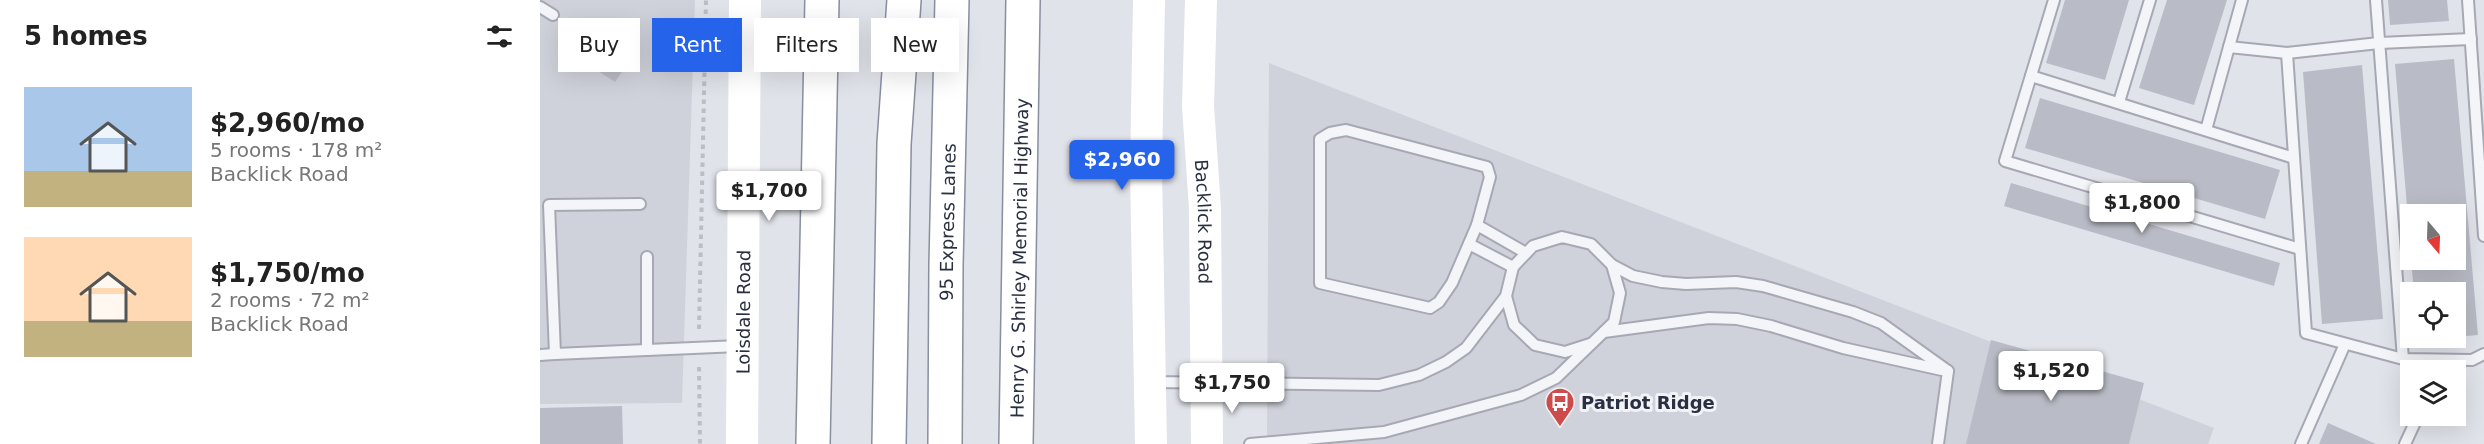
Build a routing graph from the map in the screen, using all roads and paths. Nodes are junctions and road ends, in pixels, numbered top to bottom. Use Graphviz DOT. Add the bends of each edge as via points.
graph roads {
  1 [pos="706,0"];
  2 [pos="745,0"];
  3 [pos="822,0"];
  4 [pos="904,0"];
  5 [pos="952,0"];
  6 [pos="1149,0"];
  7 [pos="1201,0"];
  8 [pos="2054,0"];
  9 [pos="2150,0"];
  10 [pos="2242,0"];
  11 [pos="2376,0"];
  12 [pos="2468,0"];
  13 [pos="540,7"];
  14 [pos="1024,10"];
  15 [pos="553,15"];
  16 [pos="2471,39"];
  17 [pos="2379,43"];
  18 [pos="2229,47"];
  19 [pos="2287,53"];
  20 [pos="2031,76"];
  21 [pos="2119,102"];
  22 [pos="2206,130"];
  23 [pos="2294,159"];
  24 [pos="640,204"];
  25 [pos="1477,225"];
  26 [pos="2484,236"];
  27 [pos="1469,244"];
  28 [pos="2300,249"];
  29 [pos="1526,253"];
  30 [pos="647,257"];
  31 [pos="1612,265"];
  32 [pos="1513,267"];
  33 [pos="1506,296"];
  34 [pos="1604,332"];
  35 [pos="1593,344"];
  36 [pos="2345,344"];
  37 [pos="743,346"];
  38 [pos="699,348"];
  39 [pos="647,350"];
  40 [pos="555,354"];
  41 [pos="2484,354"];
  42 [pos="540,355"];
  43 [pos="2403,359"];
  44 [pos="2409,360"];
  45 [pos="2466,361"];
  46 [pos="1948,371"];
  47 [pos="1150,382"];
  48 [pos="1208,383"];
  49 [pos="2413,426"];
  50 [pos="700,444"];
  51 [pos="742,444"];
  52 [pos="813,444"];
  53 [pos="889,444"];
  54 [pos="945,444"];
  55 [pos="1016,444"];
  56 [pos="1151,444"];
  57 [pos="1207,444"];
  58 [pos="1250,444"];
  59 [pos="1938,444"];
  60 [pos="2301,444"];
  61 [pos="2405,444"];
  1 -- 38 [label="path"];
  2 -- 37 [label="main road, Loisdale Road"];
  3 -- 52 [label="highway"];
  4 -- 53 [label="highway" via="894,144"];
  5 -- 54 [label="highway, 95 Express Lanes"];
  6 -- 47 [label="main road" via="1146,170"];
  7 -- 48 [label="main road, Backlick Road" via="1198,106 1205,208"];
  8 -- 20 [label="lane"];
  9 -- 21 [label="lane"];
  10 -- 18 [label="lane"];
  11 -- 17 [label="lane"];
  12 -- 16 [label="lane"];
  13 -- 15 [label="lane"];
  14 -- 55 [label="highway, Henry G. Shirley Memorial Highway"];
  16 -- 17 [label="lane"];
  16 -- 26 [label="lane"];
  17 -- 19 [label="lane"];
  17 -- 43 [label="lane"];
  18 -- 19 [label="lane"];
  18 -- 22 [label="lane"];
  19 -- 23 [label="lane"];
  20 -- 21 [label="lane"];
  20 -- 28 [label="lane" via="2005,161"];
  21 -- 22 [label="lane"];
  22 -- 23 [label="lane"];
  23 -- 28 [label="lane"];
  24 -- 40 [label="lane" via="549,205"];
  25 -- 27 [label="lane"];
  25 -- 27 [label="lane" via="1490,177 1487,167 1346,130 1320,139 1320,283 1430,308 1452,283"];
  25 -- 29 [label="lane"];
  27 -- 32 [label="lane"];
  28 -- 36 [label="lane" via="2306,333"];
  29 -- 31 [label="lane" via="1533,246 1562,237 1591,244"];
  29 -- 32 [label="lane"];
  30 -- 39 [label="lane"];
  31 -- 34 [label="lane" via="1620,293 1614,322"];
  31 -- 46 [label="lane" via="1633,276 1662,282 1763,286 1853,312 1881,323"];
  32 -- 33 [label="lane"];
  33 -- 35 [label="lane" via="1514,325 1536,345 1564,352"];
  33 -- 48 [label="lane" via="1466,348 1419,375 1378,385"];
  34 -- 35 [label="lane"];
  34 -- 46 [label="lane" via="1709,318 1737,319"];
  35 -- 58 [label="lane" via="1556,378 1521,395 1384,432"];
  36 -- 43 [label="lane"];
  36 -- 60 [label="lane"];
  37 -- 38 [label="lane"];
  37 -- 51 [label="main road, Loisdale Road"];
  38 -- 39 [label="lane"];
  38 -- 50 [label="path"];
  39 -- 40 [label="lane"];
  40 -- 42 [label="lane"];
  41 -- 45 [label="lane"];
  43 -- 44 [label="lane"];
  46 -- 59 [label="lane"];
  47 -- 48 [label="lane"];
  47 -- 56 [label="main road"];
  48 -- 57 [label="main road, Backlick Road"];
  49 -- 61 [label="lane"];
}
